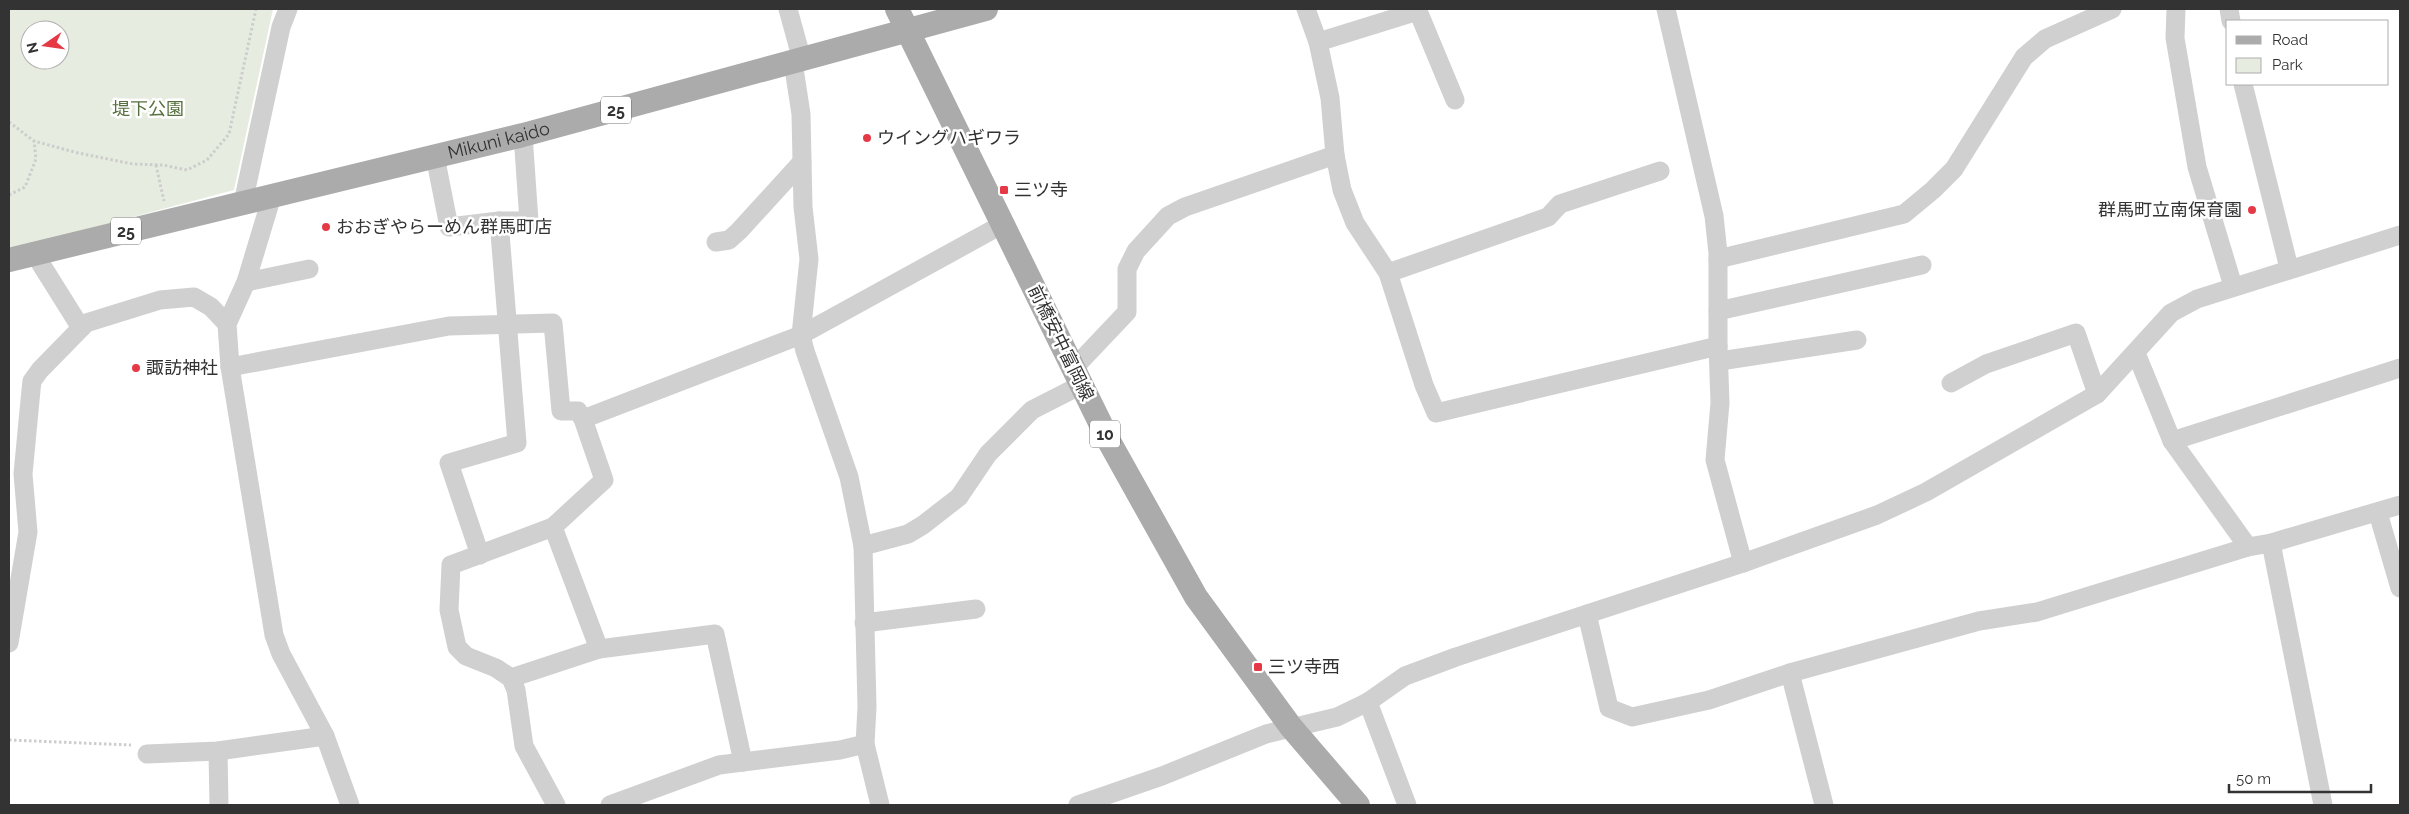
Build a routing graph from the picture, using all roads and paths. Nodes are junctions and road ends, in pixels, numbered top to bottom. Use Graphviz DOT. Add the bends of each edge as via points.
graph roads {
  1 [pos="256,9"];
  2 [pos="288,9"];
  3 [pos="788,9"];
  4 [pos="986,9"];
  5 [pos="1306,9"];
  6 [pos="1666,9"];
  7 [pos="2112,9"];
  8 [pos="2176,9"];
  9 [pos="902,19"];
  10 [pos="1318,42"];
  11 [pos="798,61"];
  12 [pos="2243,85"];
  13 [pos="1455,100"];
  14 [pos="9,122"];
  15 [pos="523,134"];
  16 [pos="34,140"];
  17 [pos="1335,155"];
  18 [pos="434,156"];
  19 [pos="802,162"];
  20 [pos="156,165"];
  21 [pos="1660,172"];
  22 [pos="9,195"];
  23 [pos="272,196"];
  24 [pos="244,203"];
  25 [pos="166,208"];
  26 [pos="499,221"];
  27 [pos="1003,224"];
  28 [pos="2400,235"];
  29 [pos="716,242"];
  30 [pos="34,253"];
  31 [pos="1718,259"];
  32 [pos="9,260"];
  33 [pos="1922,265"];
  34 [pos="2289,268"];
  35 [pos="309,269"];
  36 [pos="1388,273"];
  37 [pos="246,282"];
  38 [pos="2234,286"];
  39 [pos="1718,311"];
  40 [pos="508,323"];
  41 [pos="227,324"];
  42 [pos="81,328"];
  43 [pos="802,335"];
  44 [pos="1857,340"];
  45 [pos="2136,353"];
  46 [pos="1719,354"];
  47 [pos="230,367"];
  48 [pos="2400,368"];
  49 [pos="1077,377"];
  50 [pos="1951,384"];
  51 [pos="2096,394"];
  52 [pos="583,419"];
  53 [pos="2172,441"];
  54 [pos="2400,505"];
  55 [pos="2378,513"];
  56 [pos="552,527"];
  57 [pos="2271,543"];
  58 [pos="863,546"];
  59 [pos="2248,547"];
  60 [pos="480,554"];
  61 [pos="1743,563"];
  62 [pos="2400,588"];
  63 [pos="976,609"];
  64 [pos="1587,614"];
  65 [pos="864,623"];
  66 [pos="9,643"];
  67 [pos="599,650"];
  68 [pos="1790,674"];
  69 [pos="511,678"];
  70 [pos="1368,702"];
  71 [pos="1291,726"];
  72 [pos="325,736"];
  73 [pos="9,740"];
  74 [pos="865,744"];
  75 [pos="218,751"];
  76 [pos="147,754"];
  77 [pos="743,762"];
  78 [pos="635,801"];
  79 [pos="219,805"];
  80 [pos="350,805"];
  81 [pos="556,805"];
  82 [pos="610,805"];
  83 [pos="880,805"];
  84 [pos="1078,805"];
  85 [pos="1358,805"];
  86 [pos="1407,805"];
  87 [pos="1824,805"];
  88 [pos="2323,805"];
  1 -- 20 [label="path" via="228,134 207,160 187,170"];
  2 -- 24 [label="street" via="281,27"];
  3 -- 11 [label="street"];
  4 -- 9 [label="main road, Mikuni kaido / 25"];
  5 -- 10 [label="street"];
  6 -- 31 [label="street" via="1714,216"];
  7 -- 31 [label="street" via="2045,39 2024,57 1954,169 1904,214"];
  8 -- 38 [label="street" via="2175,38 2197,167"];
  9 -- 11 [label="main road, Mikuni kaido / 25"];
  9 -- 27 [label="main road, 前橋安中富岡線 / 10"];
  10 -- 13 [label="street" via="1418,11"];
  10 -- 17 [label="street" via="1330,98"];
  11 -- 15 [label="main road, Mikuni kaido / 25"];
  11 -- 19 [label="street"];
  12 -- 34 [label="street"];
  14 -- 16 [label="path"];
  15 -- 18 [label="main road, Mikuni kaido / 25"];
  15 -- 26 [label="street" via="529,221"];
  16 -- 20 [label="path" via="114,160"];
  16 -- 22 [label="path" via="36,159 24,187"];
  17 -- 36 [label="street" via="1342,190 1355,223"];
  17 -- 49 [label="street" via="1185,207 1168,216 1136,251 1127,269 1127,312"];
  18 -- 23 [label="main road, Mikuni kaido / 25"];
  18 -- 26 [label="street" via="449,227"];
  19 -- 29 [label="street" via="739,231 729,240"];
  19 -- 43 [label="street" via="808,259"];
  20 -- 25 [label="path"];
  21 -- 36 [label="street" via="1560,204 1548,217"];
  23 -- 24 [label="main road, Mikuni kaido / 25"];
  23 -- 37 [label="street"];
  24 -- 30 [label="main road, Mikuni kaido / 25"];
  26 -- 40 [label="street"];
  27 -- 43 [label="street"];
  27 -- 49 [label="main road, 前橋安中富岡線 / 10"];
  28 -- 34 [label="street"];
  30 -- 32 [label="main road, Mikuni kaido / 25"];
  30 -- 42 [label="street"];
  31 -- 39 [label="street"];
  33 -- 39 [label="street"];
  34 -- 38 [label="street"];
  35 -- 37 [label="street"];
  36 -- 46 [label="street" via="1436,413"];
  37 -- 41 [label="street"];
  38 -- 45 [label="street" via="2197,299 2171,313"];
  39 -- 46 [label="street"];
  40 -- 47 [label="street" via="449,326"];
  40 -- 52 [label="street" via="553,323 562,411 578,411"];
  40 -- 60 [label="street" via="517,442 450,463"];
  41 -- 42 [label="street" via="212,307 194,297 160,300 86,323"];
  41 -- 47 [label="street"];
  42 -- 66 [label="street" via="32,381 23,474 28,532"];
  43 -- 52 [label="street"];
  43 -- 58 [label="street" via="804,351 849,477"];
  44 -- 46 [label="street"];
  45 -- 51 [label="street"];
  45 -- 53 [label="street"];
  46 -- 61 [label="street" via="1720,402 1715,460"];
  47 -- 72 [label="street" via="274,635 280,654"];
  48 -- 53 [label="street"];
  49 -- 58 [label="street" via="1032,410 988,454 959,497 908,534"];
  49 -- 71 [label="main road, 前橋安中富岡線 / 10" via="1196,597"];
  50 -- 51 [label="street" via="1986,364 2076,333"];
  51 -- 61 [label="street" via="1926,492 1877,515"];
  52 -- 56 [label="street" via="604,480"];
  53 -- 59 [label="street"];
  54 -- 55 [label="street"];
  55 -- 57 [label="street"];
  55 -- 62 [label="street"];
  56 -- 60 [label="street"];
  56 -- 67 [label="street"];
  57 -- 59 [label="street"];
  57 -- 88 [label="street"];
  58 -- 65 [label="street"];
  59 -- 68 [label="street" via="2037,612 1979,622"];
  60 -- 69 [label="street" via="450,565 449,610 453,633 457,647 466,656"];
  61 -- 64 [label="street"];
  63 -- 65 [label="street"];
  64 -- 68 [label="street" via="1609,708 1632,717 1708,700"];
  64 -- 70 [label="street" via="1405,676"];
  65 -- 74 [label="street"];
  67 -- 69 [label="street"];
  67 -- 77 [label="street" via="715,634"];
  68 -- 87 [label="street"];
  69 -- 81 [label="street" via="516,690 524,746"];
  70 -- 71 [label="street" via="1337,717 1306,726"];
  70 -- 86 [label="street"];
  71 -- 84 [label="street"];
  71 -- 85 [label="main road, 前橋安中富岡線 / 10"];
  72 -- 75 [label="street"];
  72 -- 80 [label="street"];
  73 -- 76 [label="path" via="141,746"];
  74 -- 77 [label="street"];
  74 -- 83 [label="street"];
  75 -- 76 [label="street"];
  75 -- 79 [label="street"];
  77 -- 78 [label="street" via="720,765"];
  78 -- 82 [label="street"];
}
